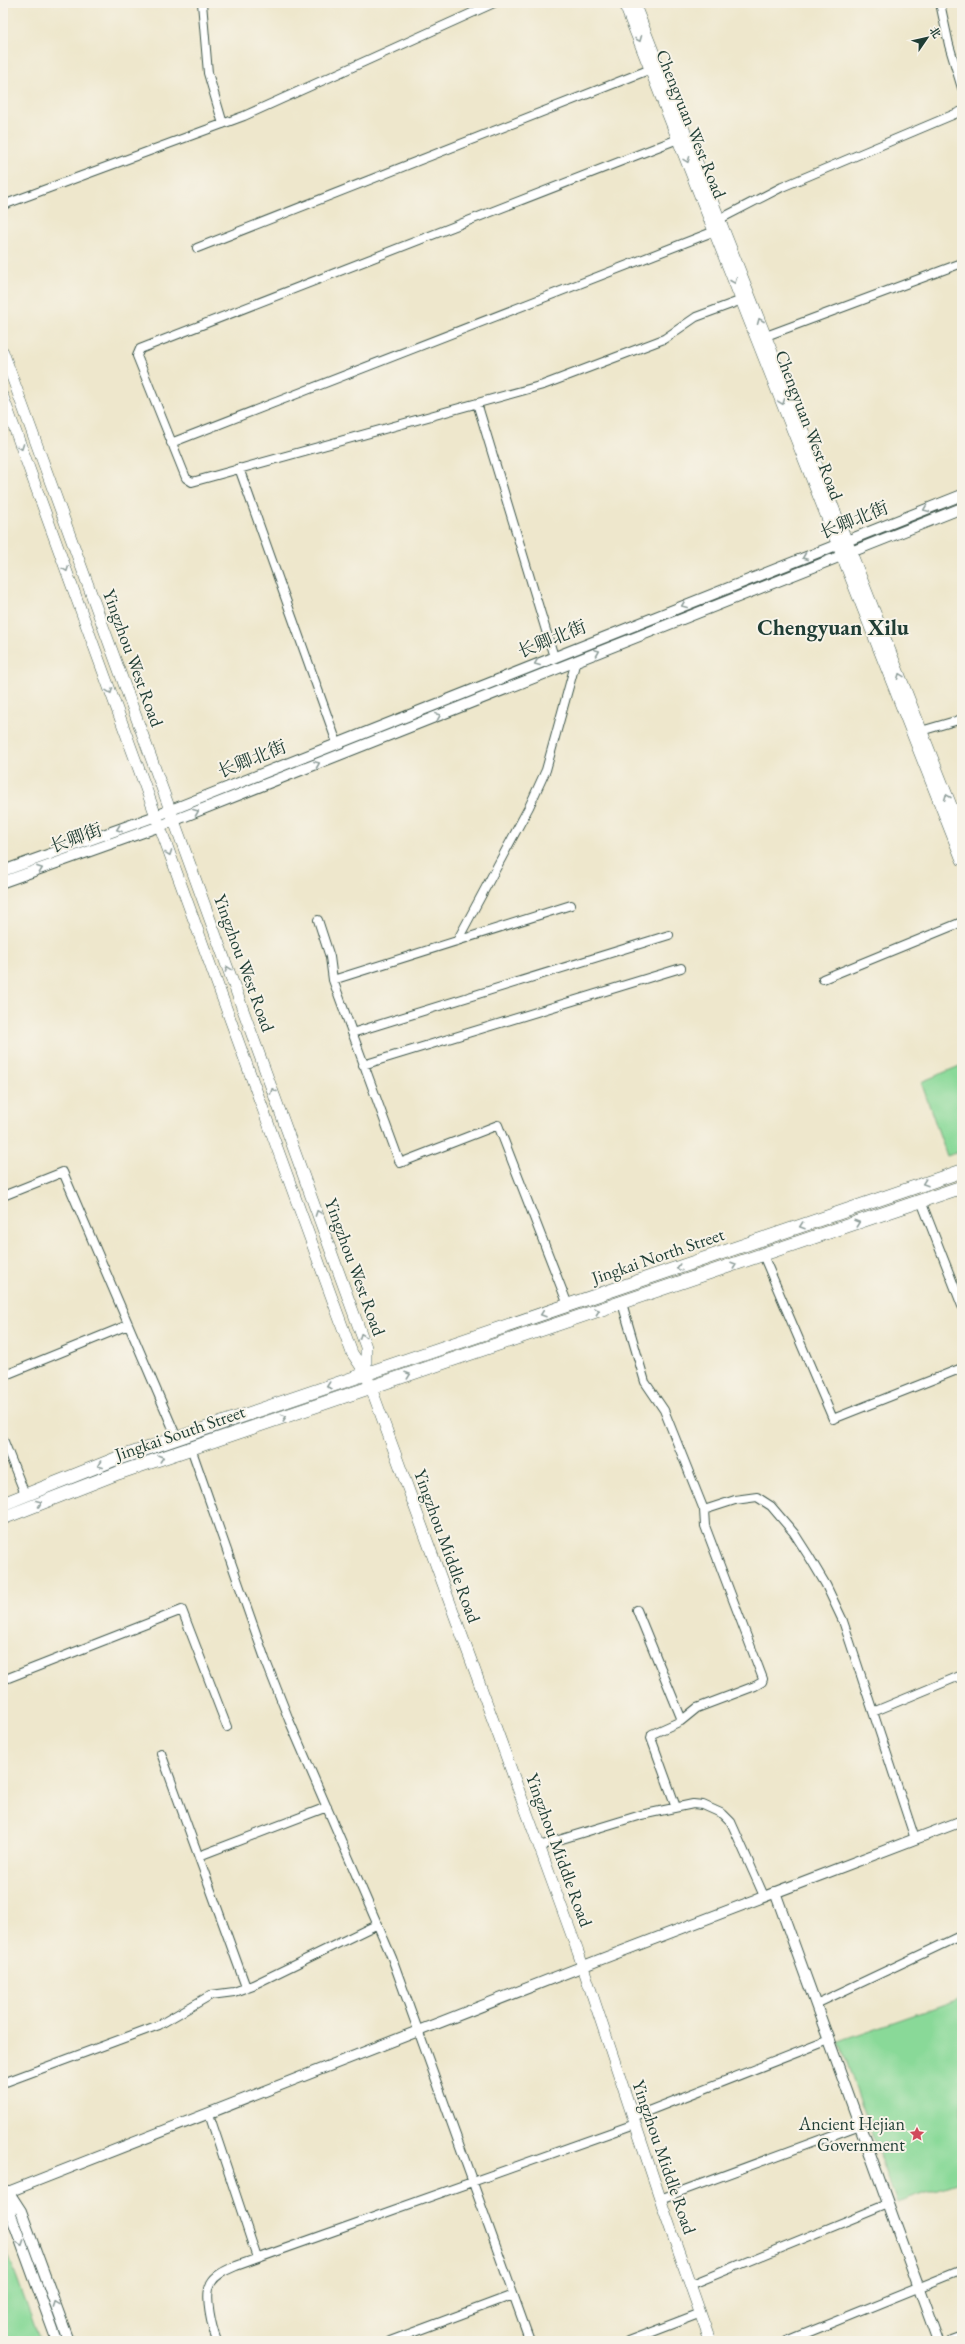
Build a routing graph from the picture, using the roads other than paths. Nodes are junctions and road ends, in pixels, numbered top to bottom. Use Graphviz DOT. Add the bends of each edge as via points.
graph roads {
  1 [pos="202,3"];
  2 [pos="494,3"];
  3 [pos="624,3"];
  4 [pos="634,3"];
  5 [pos="940,3"];
  6 [pos="651,69"];
  7 [pos="962,88"];
  8 [pos="962,111"];
  9 [pos="223,124"];
  10 [pos="678,139"];
  11 [pos="3,205"];
  12 [pos="720,219"];
  13 [pos="715,231"];
  14 [pos="197,248"];
  15 [pos="962,263"];
  16 [pos="742,300"];
  17 [pos="766,336"];
  18 [pos="3,352"];
  19 [pos="3,397"];
  20 [pos="478,402"];
  21 [pos="171,443"];
  22 [pos="239,468"];
  23 [pos="962,495"];
  24 [pos="962,508"];
  25 [pos="842,542"];
  26 [pos="847,554"];
  27 [pos="554,657"];
  28 [pos="576,661"];
  29 [pos="962,719"];
  30 [pos="921,730"];
  31 [pos="337,743"];
  32 [pos="172,815"];
  33 [pos="158,821"];
  34 [pos="962,833"];
  35 [pos="962,860"];
  36 [pos="3,871"];
  37 [pos="3,882"];
  38 [pos="570,906"];
  39 [pos="318,920"];
  40 [pos="962,922"];
  41 [pos="669,935"];
  42 [pos="457,941"];
  43 [pos="681,968"];
  44 [pos="823,979"];
  45 [pos="332,980"];
  46 [pos="352,1033"];
  47 [pos="364,1065"];
  48 [pos="962,1171"];
  49 [pos="962,1187"];
  50 [pos="3,1196"];
  51 [pos="921,1201"];
  52 [pos="763,1255"];
  53 [pos="622,1303"];
  54 [pos="568,1305"];
  55 [pos="962,1306"];
  56 [pos="128,1325"];
  57 [pos="962,1368"];
  58 [pos="366,1374"];
  59 [pos="3,1376"];
  60 [pos="371,1388"];
  61 [pos="177,1438"];
  62 [pos="3,1439"];
  63 [pos="191,1448"];
  64 [pos="25,1494"];
  65 [pos="3,1504"];
  66 [pos="704,1510"];
  67 [pos="3,1518"];
  68 [pos="637,1610"];
  69 [pos="962,1675"];
  70 [pos="3,1680"];
  71 [pos="873,1712"];
  72 [pos="682,1720"];
  73 [pos="227,1727"];
  74 [pos="161,1753"];
  75 [pos="327,1807"];
  76 [pos="676,1807"];
  77 [pos="962,1821"];
  78 [pos="915,1839"];
  79 [pos="539,1846"];
  80 [pos="199,1856"];
  81 [pos="775,1892"];
  82 [pos="764,1896"];
  83 [pos="378,1924"];
  84 [pos="962,1935"];
  85 [pos="582,1966"];
  86 [pos="246,1987"];
  87 [pos="816,2004"];
  88 [pos="418,2031"];
  89 [pos="829,2040"];
  90 [pos="3,2083"];
  91 [pos="209,2114"];
  92 [pos="634,2121"];
  93 [pos="860,2125"];
  94 [pos="472,2181"];
  95 [pos="6,2192"];
  96 [pos="660,2199"];
  97 [pos="888,2204"];
  98 [pos="257,2258"];
  99 [pos="962,2270"];
  100 [pos="690,2285"];
  101 [pos="918,2286"];
  102 [pos="513,2295"];
  103 [pos="701,2314"];
  104 [pos="962,2337"];
  105 [pos="57,2341"];
  106 [pos="69,2341"];
  107 [pos="217,2341"];
  108 [pos="390,2341"];
  109 [pos="530,2341"];
  110 [pos="628,2341"];
  111 [pos="710,2341"];
  112 [pos="787,2341"];
  113 [pos="938,2341"];
  114 [pos="951,2341"];
  1 -- 9 [label="street" via="208,73"];
  2 -- 9 [label="street"];
  3 -- 6 [label="main road, Chengyuan West Road, one-way"];
  4 -- 12 [label="main road, Chengyuan West Road"];
  5 -- 7 [label="street" via="949,46"];
  6 -- 10 [label="main road, Chengyuan West Road"];
  6 -- 14 [label="street"];
  8 -- 12 [label="street" via="782,187"];
  9 -- 11 [label="street"];
  10 -- 13 [label="main road, Chengyuan West Road, one-way"];
  10 -- 21 [label="street" via="140,349 137,356"];
  17 -- 12 [label="main road, Chengyuan West Road, one-way"];
  13 -- 16 [label="main road, Chengyuan West Road, one-way"];
  13 -- 21 [label="street"];
  15 -- 17 [label="street"];
  16 -- 20 [label="street" via="696,318 664,339 543,385"];
  16 -- 25 [label="main road, Chengyuan West Road, one-way"];
  17 -- 25 [label="main road, Chengyuan West Road"];
  18 -- 32 [label="main road, Yingzhou West Road"];
  19 -- 33 [label="main road, Yingzhou West Road, one-way"];
  20 -- 22 [label="street"];
  20 -- 27 [label="street"];
  21 -- 22 [label="street" via="186,478 192,482"];
  22 -- 31 [label="street"];
  23 -- 25 [label="street, 长卿北街, one-way"];
  24 -- 26 [label="street, 长卿北街"];
  25 -- 26 [label="main road, Chengyuan West Road"];
  25 -- 27 [label="street, 长卿北街, one-way"];
  28 -- 26 [label="street, 长卿北街, one-way"];
  30 -- 26 [label="main road, Chengyuan West Road, one-way"];
  26 -- 35 [label="main road, Chengyuan West Road"];
  27 -- 31 [label="street, 长卿北街, one-way"];
  32 -- 28 [label="street, 长卿北街, one-way"];
  28 -- 42 [label="street" via="546,770 529,807"];
  29 -- 30 [label="street"];
  34 -- 30 [label="main road, Chengyuan West Road, one-way"];
  31 -- 32 [label="street, 长卿北街"];
  32 -- 33 [label="street, 长卿北街"];
  58 -- 32 [label="main road, Yingzhou West Road, one-way" via="366,1347"];
  33 -- 36 [label="street, 长卿街, one-way"];
  37 -- 33 [label="street, 长卿街, one-way"];
  33 -- 58 [label="main road, Yingzhou West Road, one-way" via="352,1352"];
  38 -- 42 [label="street"];
  39 -- 45 [label="street" via="330,957"];
  40 -- 44 [label="street"];
  41 -- 46 [label="street"];
  42 -- 45 [label="street"];
  43 -- 47 [label="street"];
  45 -- 46 [label="street"];
  46 -- 47 [label="street"];
  47 -- 54 [label="street" via="400,1163 498,1125"];
  48 -- 54 [label="main road, Jingkai North Street, one-way"];
  49 -- 51 [label="main road, Jingkai North Street"];
  50 -- 56 [label="street" via="63,1172"];
  52 -- 51 [label="main road, Jingkai North Street, one-way"];
  51 -- 55 [label="street"];
  53 -- 52 [label="main road, Jingkai North Street, one-way"];
  52 -- 57 [label="street" via="833,1420"];
  60 -- 53 [label="main road, Jingkai North Street, one-way"];
  53 -- 66 [label="street" via="645,1382 664,1410"];
  54 -- 58 [label="main road, Jingkai North Street, one-way"];
  56 -- 59 [label="street"];
  56 -- 61 [label="street"];
  58 -- 60 [label="main road, Yingzhou Middle Road"];
  58 -- 61 [label="main road, Jingkai South Street, one-way"];
  63 -- 60 [label="main road, Jingkai South Street, one-way"];
  60 -- 79 [label="main road, Yingzhou Middle Road"];
  61 -- 64 [label="main road, Jingkai South Street, one-way"];
  62 -- 64 [label="street"];
  67 -- 63 [label="main road, Jingkai South Street, one-way" via="118,1473"];
  63 -- 75 [label="street" via="251,1622 289,1720"];
  64 -- 65 [label="main road, Jingkai South Street"];
  66 -- 71 [label="street" via="735,1500 757,1497 771,1506 794,1533 826,1585 843,1621"];
  66 -- 72 [label="street" via="705,1526 763,1679 755,1686 697,1708"];
  68 -- 72 [label="street"];
  69 -- 71 [label="street"];
  70 -- 73 [label="street" via="182,1610"];
  71 -- 78 [label="street"];
  72 -- 76 [label="street" via="652,1734 651,1738"];
  74 -- 80 [label="street"];
  75 -- 80 [label="street"];
  75 -- 83 [label="street"];
  76 -- 79 [label="street"];
  76 -- 82 [label="street" via="703,1805 723,1814 731,1822"];
  77 -- 78 [label="street"];
  78 -- 81 [label="street"];
  79 -- 85 [label="main road, Yingzhou Middle Road"];
  80 -- 86 [label="street"];
  81 -- 82 [label="street"];
  81 -- 87 [label="street"];
  82 -- 85 [label="street"];
  83 -- 86 [label="street"];
  83 -- 88 [label="street"];
  84 -- 87 [label="street"];
  85 -- 88 [label="street"];
  85 -- 92 [label="main road, Yingzhou Middle Road"];
  86 -- 90 [label="street" via="234,1992 211,1995 159,2025"];
  87 -- 89 [label="street"];
  88 -- 91 [label="street"];
  88 -- 94 [label="street"];
  89 -- 92 [label="street"];
  89 -- 93 [label="street"];
  91 -- 95 [label="street"];
  91 -- 98 [label="street"];
  92 -- 94 [label="street"];
  92 -- 96 [label="main road, Yingzhou Middle Road"];
  93 -- 96 [label="street"];
  93 -- 97 [label="street"];
  94 -- 98 [label="street"];
  94 -- 102 [label="street"];
  95 -- 105 [label="street, one-way" via="11,2215"];
  106 -- 95 [label="street, one-way" via="21,2211"];
  96 -- 100 [label="main road, Yingzhou Middle Road"];
  97 -- 100 [label="street"];
  97 -- 101 [label="street"];
  98 -- 107 [label="street" via="219,2274 210,2284 209,2305 212,2328"];
  99 -- 101 [label="street"];
  100 -- 103 [label="main road, Yingzhou Middle Road"];
  101 -- 112 [label="street"];
  101 -- 113 [label="street"];
  102 -- 108 [label="street"];
  102 -- 109 [label="street"];
  103 -- 110 [label="street"];
  103 -- 111 [label="main road, Yingzhou Middle Road"];
  104 -- 114 [label="street"];
}
